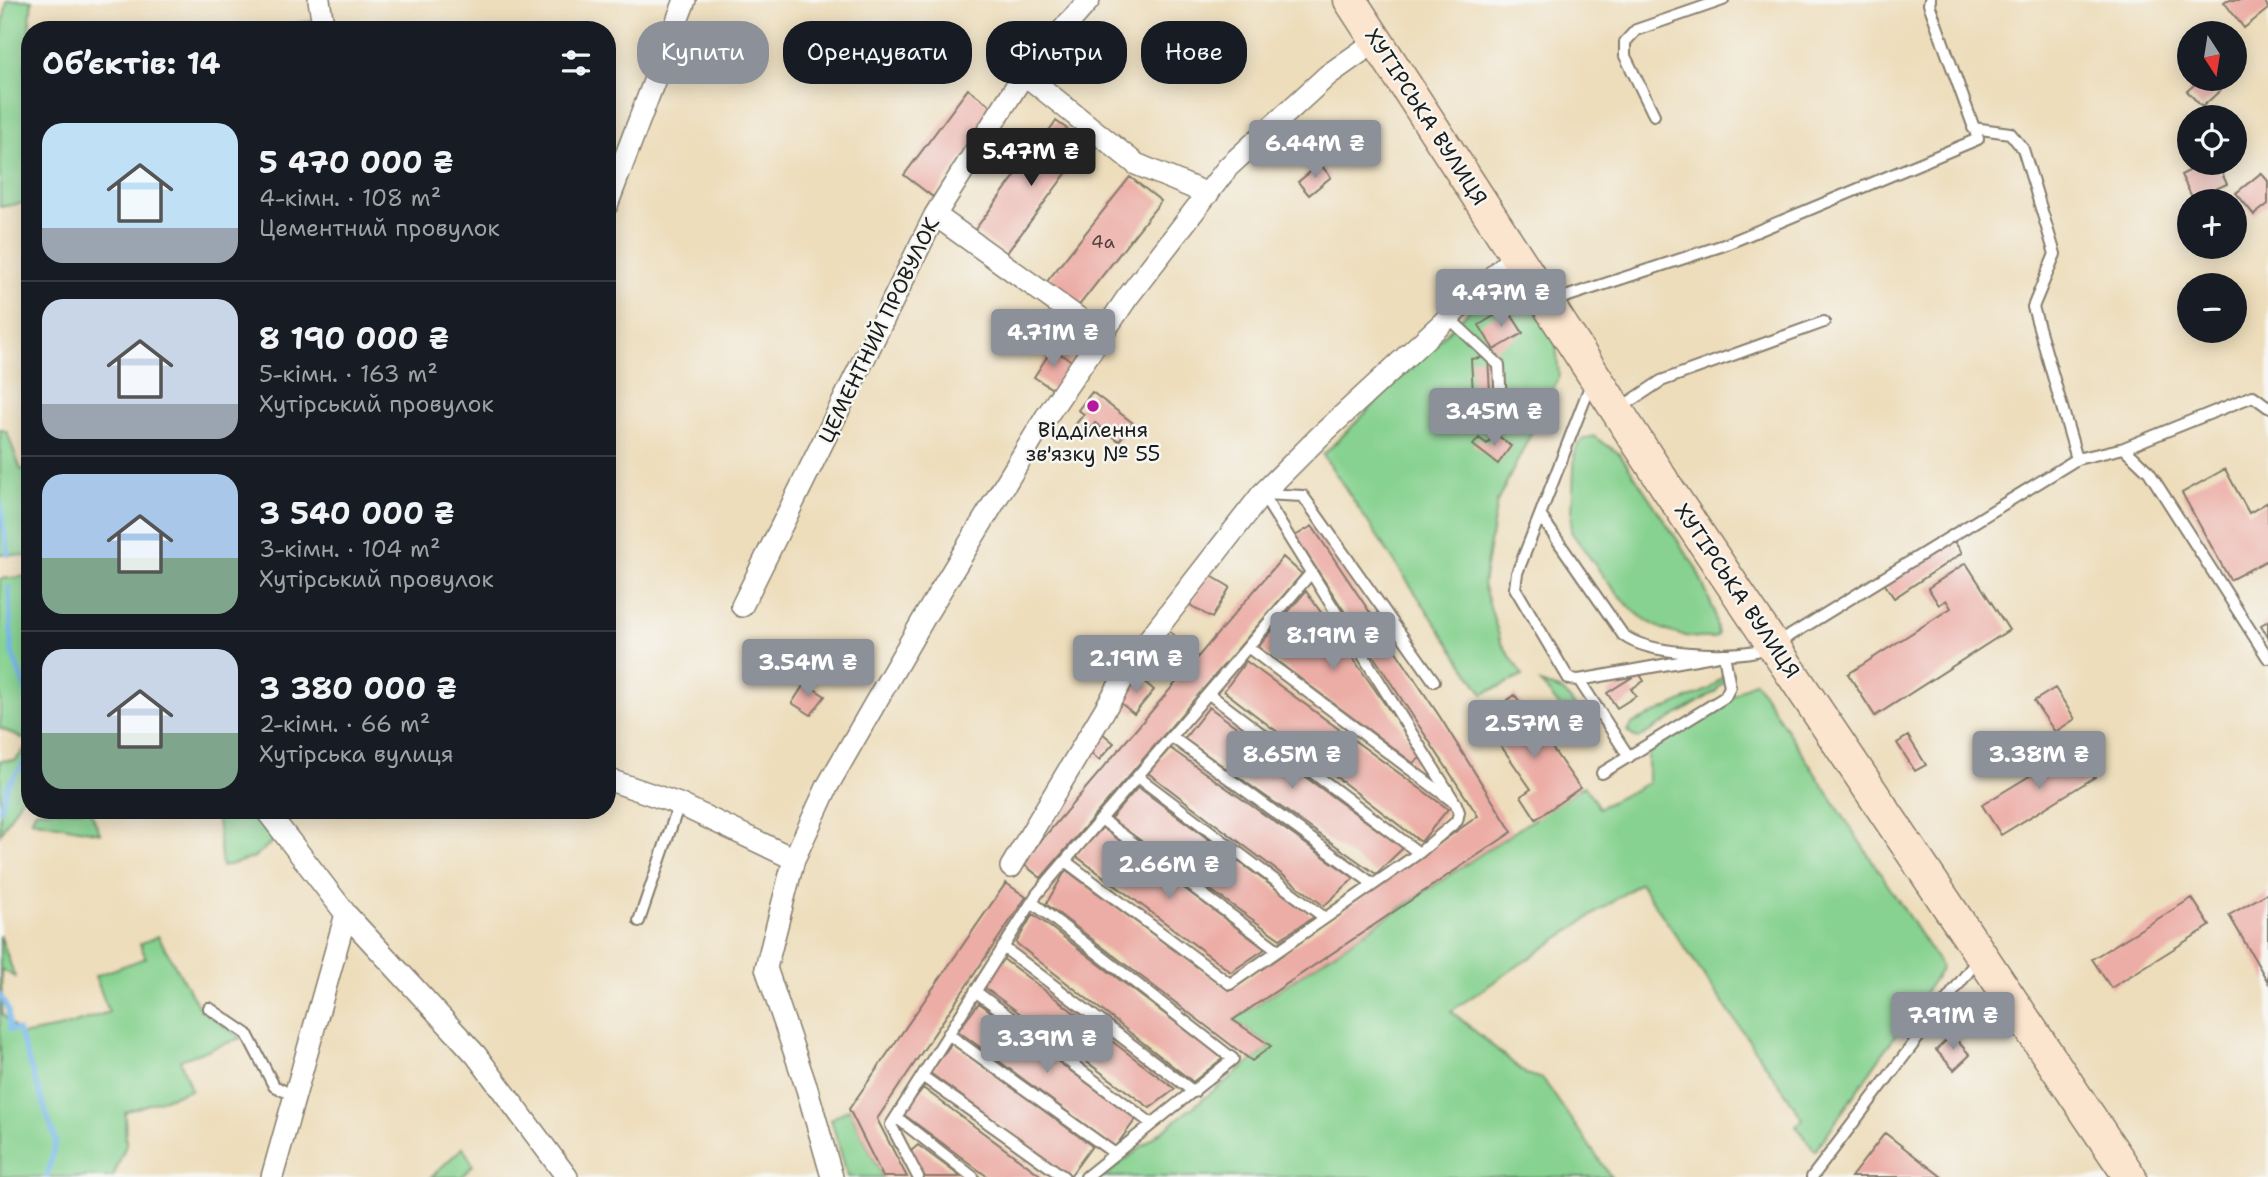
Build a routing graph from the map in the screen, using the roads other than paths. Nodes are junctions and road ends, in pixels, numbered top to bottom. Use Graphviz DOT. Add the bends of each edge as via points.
graph roads {
  1 [pos="319,0"];
  2 [pos="685,0"];
  3 [pos="1089,0"];
  4 [pos="1350,0"];
  5 [pos="1723,0"];
  6 [pos="1930,0"];
  7 [pos="322,21"];
  8 [pos="1071,21"];
  9 [pos="1376,41"];
  10 [pos="1018,84"];
  11 [pos="1036,84"];
  12 [pos="1654,115"];
  13 [pos="1973,128"];
  14 [pos="616,181"];
  15 [pos="1208,194"];
  16 [pos="935,215"];
  17 [pos="1515,256"];
  18 [pos="1547,303"];
  19 [pos="1447,316"];
  20 [pos="1824,322"];
  21 [pos="1102,335"];
  22 [pos="1594,376"];
  23 [pos="2268,407"];
  24 [pos="1617,411"];
  25 [pos="1502,425"];
  26 [pos="2124,447"];
  27 [pos="2077,459"];
  28 [pos="1262,494"];
  29 [pos="1540,515"];
  30 [pos="1311,573"];
  31 [pos="742,607"];
  32 [pos="1773,645"];
  33 [pos="1249,648"];
  34 [pos="1724,654"];
  35 [pos="2268,658"];
  36 [pos="1580,680"];
  37 [pos="1434,681"];
  38 [pos="1209,694"];
  39 [pos="1172,737"];
  40 [pos="1629,757"];
  41 [pos="1602,774"];
  42 [pos="1138,777"];
  43 [pos="616,782"];
  44 [pos="679,804"];
  45 [pos="1456,804"];
  46 [pos="273,819"];
  47 [pos="1101,819"];
  48 [pos="1419,853"];
  49 [pos="794,859"];
  50 [pos="1065,861"];
  51 [pos="1011,867"];
  52 [pos="1373,884"];
  53 [pos="1032,902"];
  54 [pos="346,914"];
  55 [pos="1325,918"];
  56 [pos="639,921"];
  57 [pos="1003,947"];
  58 [pos="1279,950"];
  59 [pos="1982,954"];
  60 [pos="975,991"];
  61 [pos="209,1008"];
  62 [pos="948,1034"];
  63 [pos="922,1076"];
  64 [pos="1194,1092"];
  65 [pos="296,1097"];
  66 [pos="896,1117"];
  67 [pos="1152,1124"];
  68 [pos="1114,1153"];
  69 [pos="272,1177"];
  70 [pos="567,1177"];
  71 [pos="832,1177"];
  72 [pos="918,1177"];
  73 [pos="973,1177"];
  74 [pos="1064,1177"];
  75 [pos="1086,1177"];
  76 [pos="1812,1177"];
  77 [pos="2130,1177"];
  1 -- 7 [label="street"];
  2 -- 14 [label="street"];
  3 -- 8 [label="street, ЦЕМЕНТНИЙ ПРОВУЛОК"];
  4 -- 9 [label="main road, ХУТІРСЬКА ВУЛИЦЯ"];
  5 -- 12 [label="lane" via="1636,30 1625,42 1625,56"];
  6 -- 13 [label="lane"];
  9 -- 15 [label="street" via="1328,75 1228,167"];
  9 -- 17 [label="main road, ХУТІРСЬКА ВУЛИЦЯ"];
  10 -- 16 [label="street, ЦЕМЕНТНИЙ ПРОВУЛОК"];
  11 -- 15 [label="street" via="1136,164"];
  13 -- 18 [label="lane" via="1978,139 1724,245"];
  13 -- 27 [label="lane" via="2010,133 2023,149 2055,254 2033,307"];
  15 -- 21 [label="street"];
  16 -- 21 [label="street"];
  16 -- 31 [label="street, ЦЕМЕНТНИЙ ПРОВУЛОК"];
  17 -- 18 [label="main road, ХУТІРСЬКА ВУЛИЦЯ"];
  17 -- 19 [label="street"];
  18 -- 22 [label="main road, ХУТІРСЬКА ВУЛИЦЯ"];
  19 -- 25 [label="lane" via="1499,365"];
  19 -- 28 [label="street"];
  20 -- 24 [label="lane" via="1661,381"];
  21 -- 49 [label="street" via="1046,417 927,612 828,785"];
  22 -- 24 [label="main road, ХУТІРСЬКА ВУЛИЦЯ"];
  22 -- 29 [label="lane"];
  23 -- 26 [label="lane" via="2253,396"];
  24 -- 32 [label="main road, ХУТІРСЬКА ВУЛИЦЯ"];
  26 -- 27 [label="lane"];
  26 -- 35 [label="lane" via="2149,472"];
  27 -- 32 [label="lane"];
  28 -- 30 [label="lane"];
  28 -- 37 [label="lane" via="1303,496"];
  28 -- 51 [label="street" via="1139,652"];
  29 -- 34 [label="lane" via="1623,635 1634,644"];
  29 -- 36 [label="lane" via="1515,588 1561,669 1569,679"];
  30 -- 33 [label="lane"];
  30 -- 45 [label="lane"];
  32 -- 34 [label="lane"];
  32 -- 59 [label="main road, ХУТІРСЬКА ВУЛИЦЯ"];
  33 -- 38 [label="lane"];
  33 -- 45 [label="lane"];
  34 -- 36 [label="lane"];
  34 -- 40 [label="lane" via="1730,687 1725,697"];
  36 -- 40 [label="lane"];
  38 -- 39 [label="lane"];
  38 -- 48 [label="lane"];
  39 -- 42 [label="lane"];
  39 -- 52 [label="lane"];
  40 -- 41 [label="lane"];
  42 -- 47 [label="lane"];
  42 -- 55 [label="lane"];
  43 -- 44 [label="street"];
  44 -- 49 [label="street"];
  44 -- 56 [label="lane"];
  45 -- 48 [label="lane" via="1457,821"];
  46 -- 54 [label="street"];
  47 -- 50 [label="lane"];
  47 -- 58 [label="lane"];
  48 -- 52 [label="lane"];
  49 -- 71 [label="street" via="766,968"];
  50 -- 53 [label="lane"];
  50 -- 58 [label="lane" via="1230,984"];
  52 -- 55 [label="lane"];
  53 -- 57 [label="lane"];
  53 -- 64 [label="lane" via="1233,1059"];
  54 -- 65 [label="street"];
  54 -- 70 [label="street" via="476,1055"];
  55 -- 58 [label="lane"];
  57 -- 60 [label="lane"];
  57 -- 64 [label="lane"];
  59 -- 76 [label="lane"];
  59 -- 77 [label="main road, ХУТІРСЬКА ВУЛИЦЯ"];
  60 -- 62 [label="lane"];
  60 -- 67 [label="lane"];
  61 -- 65 [label="lane" via="247,1034 274,1086"];
  62 -- 63 [label="lane"];
  62 -- 68 [label="lane"];
  63 -- 66 [label="lane"];
  63 -- 74 [label="lane"];
  64 -- 67 [label="lane"];
  65 -- 69 [label="street"];
  66 -- 72 [label="lane" via="891,1125"];
  66 -- 73 [label="lane"];
  67 -- 68 [label="lane"];
  68 -- 75 [label="lane"];
}
